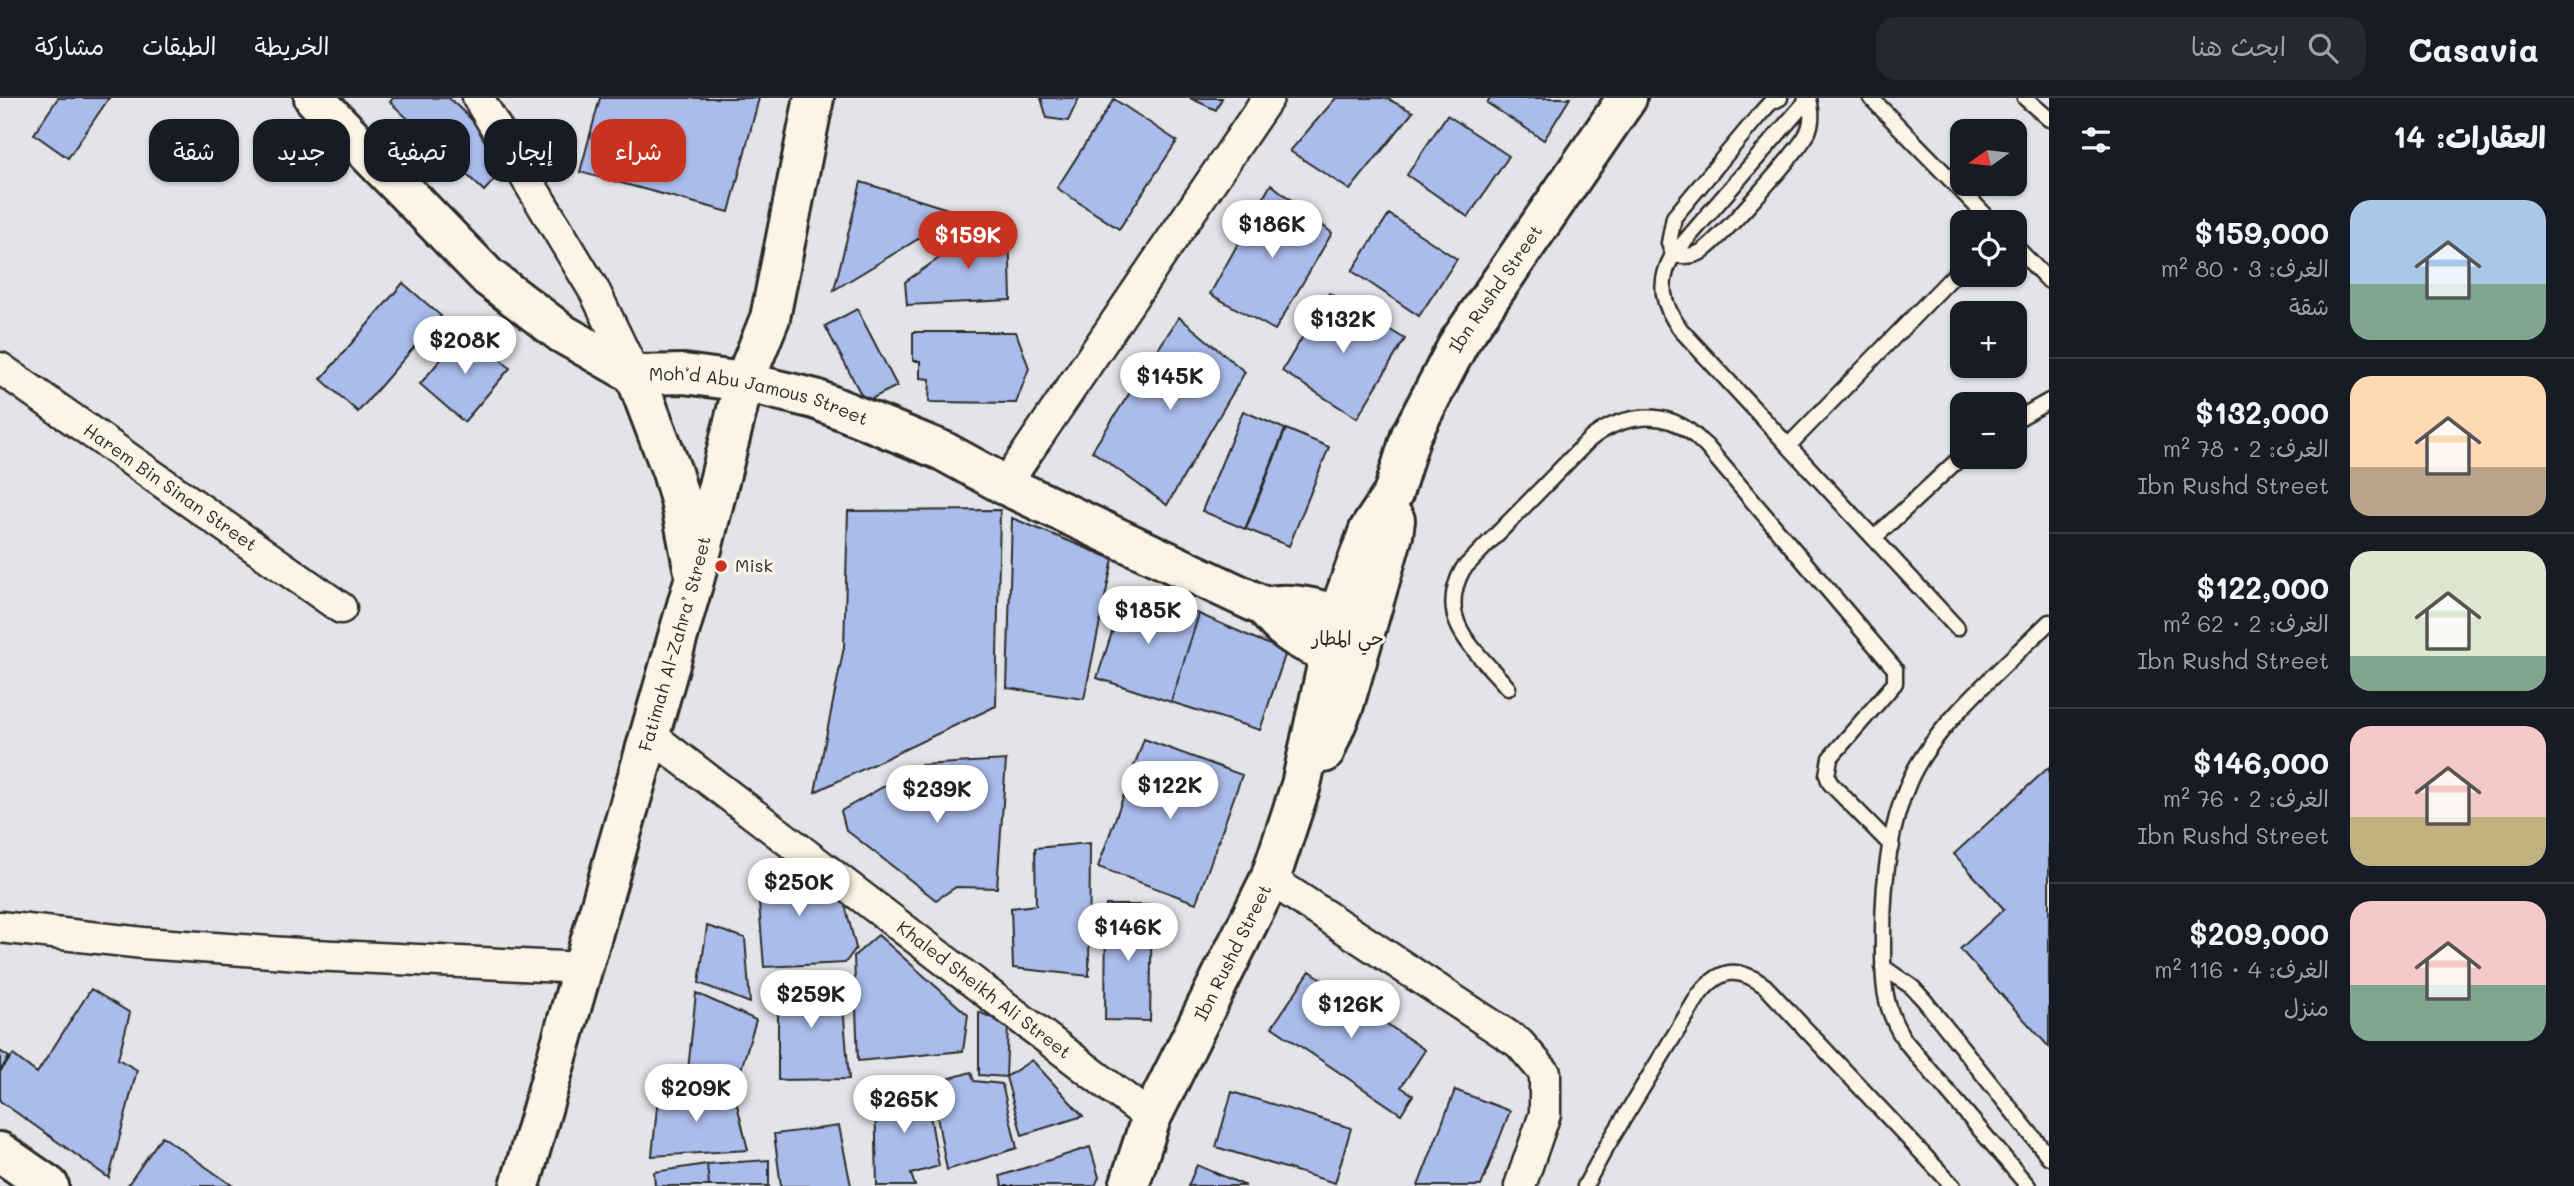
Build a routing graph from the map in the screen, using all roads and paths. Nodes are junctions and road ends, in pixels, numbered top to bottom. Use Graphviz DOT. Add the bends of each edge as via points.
graph roads {
  1 [pos="314,98"];
  2 [pos="478,98"];
  3 [pos="814,98"];
  4 [pos="1268,98"];
  5 [pos="1627,98"];
  6 [pos="1780,98"];
  7 [pos="1808,98"];
  8 [pos="1871,98"];
  9 [pos="2025,98"];
  10 [pos="2049,120"];
  11 [pos="1980,210"];
  12 [pos="1673,254"];
  13 [pos="2027,259"];
  14 [pos="1950,279"];
  15 [pos="2049,281"];
  16 [pos="0,369"];
  17 [pos="635,375"];
  18 [pos="744,382"];
  19 [pos="2049,401"];
  20 [pos="2027,414"];
  21 [pos="1789,445"];
  22 [pos="1950,467"];
  23 [pos="1005,485"];
  24 [pos="1874,538"];
  25 [pos="695,577"];
  26 [pos="341,608"];
  27 [pos="2049,622"];
  28 [pos="1957,628"];
  29 [pos="1348,639"];
  30 [pos="1508,688"];
  31 [pos="650,735"];
  32 [pos="1892,846"];
  33 [pos="1270,879"];
  34 [pos="0,927"];
  35 [pos="1883,967"];
  36 [pos="584,968"];
  37 [pos="1151,1118"];
  38 [pos="0,1152"];
  39 [pos="2049,1157"];
  40 [pos="49,1186"];
  41 [pos="520,1186"];
  42 [pos="1129,1186"];
  43 [pos="1520,1186"];
  44 [pos="1585,1186"];
  45 [pos="1953,1186"];
  46 [pos="2028,1186"];
  1 -- 17 [label="street, Moh’d Abu Jamous Street" via="488,277 563,334"];
  2 -- 17 [label="street" via="595,292"];
  3 -- 18 [label="street, Fatimah Al-Zahra’ Street" via="770,318"];
  4 -- 23 [label="street"];
  5 -- 29 [label="street, Ibn Rushd Street" via="1460,341 1411,435 1393,494 1369,530"];
  6 -- 12 [label="lane" via="1760,114 1674,217 1669,243"];
  7 -- 12 [label="lane"];
  7 -- 12 [label="lane" via="1812,113 1805,136 1719,238 1699,254"];
  8 -- 11 [label="lane"];
  9 -- 10 [label="lane"];
  12 -- 21 [label="lane" via="1662,284 1663,301 1671,317"];
  13 -- 15 [label="lane"];
  14 -- 21 [label="lane"];
  16 -- 26 [label="street, Harem Bin Sinan Street"];
  17 -- 18 [label="street, Moh’d Abu Jamous Street" via="684,374"];
  17 -- 25 [label="street" via="674,481"];
  18 -- 23 [label="street, Moh’d Abu Jamous Street" via="815,399 943,451"];
  18 -- 25 [label="street, Fatimah Al-Zahra’ Street"];
  19 -- 20 [label="lane"];
  21 -- 24 [label="lane"];
  22 -- 24 [label="lane"];
  23 -- 29 [label="street, Moh’d Abu Jamous Street" via="1265,607 1290,604"];
  24 -- 28 [label="lane"];
  25 -- 31 [label="street, Fatimah Al-Zahra’ Street"];
  27 -- 32 [label="lane" via="1927,750 1909,782"];
  29 -- 33 [label="street, Ibn Rushd Street"];
  30 -- 32 [label="lane" via="1455,619 1451,601 1463,569 1605,426 1624,419 1667,420 1689,430 1706,446 1895,669 1895,683 1830,758 1827,775"];
  31 -- 36 [label="street, Fatimah Al-Zahra’ Street"];
  31 -- 37 [label="street, Khaled Sheikh Ali Street"];
  32 -- 35 [label="lane" via="1885,888"];
  33 -- 37 [label="street, Ibn Rushd Street"];
  33 -- 43 [label="street" via="1519,1043 1545,1073 1545,1114"];
  34 -- 36 [label="street" via="313,956"];
  35 -- 39 [label="lane" via="1924,1000"];
  35 -- 46 [label="lane" via="1883,987 1894,1025"];
  36 -- 41 [label="street, Fatimah Al-Zahra’ Street"];
  37 -- 42 [label="street, Ibn Rushd Street"];
  38 -- 40 [label="street"];
  44 -- 45 [label="lane" via="1699,995 1712,979 1730,972 1749,974 1765,986"];
}
